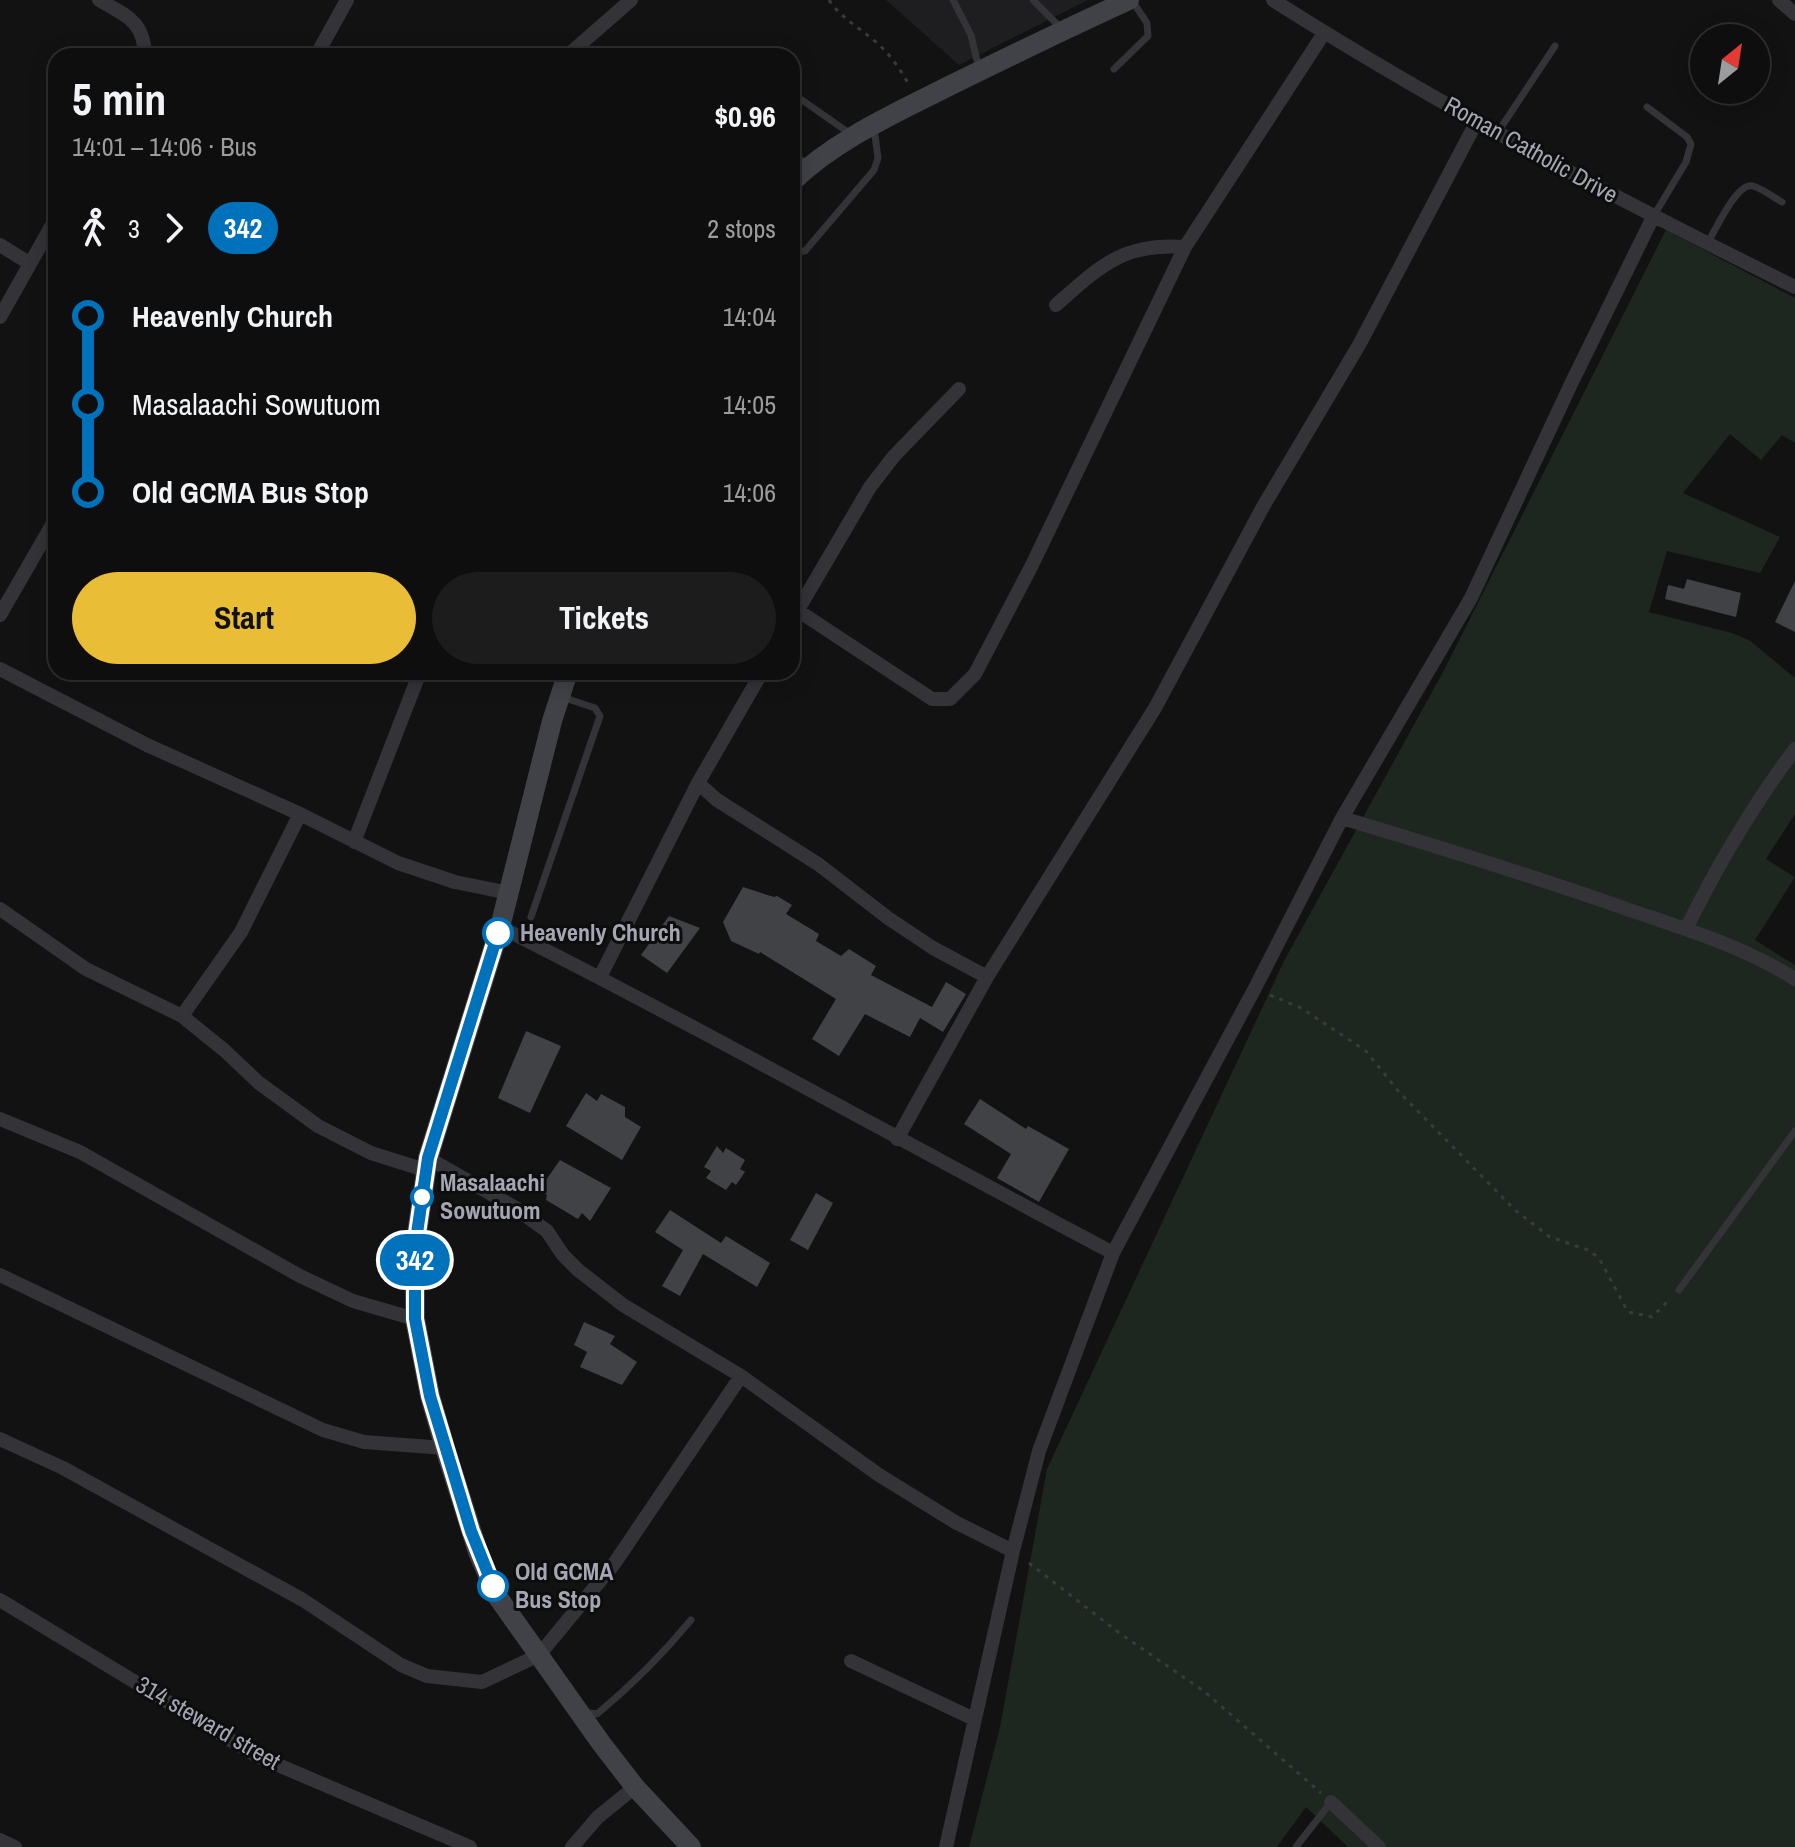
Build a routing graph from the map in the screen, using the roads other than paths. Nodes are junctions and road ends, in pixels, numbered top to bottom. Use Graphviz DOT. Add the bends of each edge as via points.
graph roads {
  1 [pos="99,0"];
  2 [pos="347,0"];
  3 [pos="631,0"];
  4 [pos="1033,0"];
  5 [pos="1130,0"];
  6 [pos="1273,0"];
  7 [pos="1779,0"];
  8 [pos="955,1"];
  9 [pos="1795,14"];
  10 [pos="1064,31"];
  11 [pos="1324,33"];
  12 [pos="1555,46"];
  13 [pos="145,48"];
  14 [pos="320,48"];
  15 [pos="576,48"];
  16 [pos="1114,69"];
  17 [pos="980,71"];
  18 [pos="800,99"];
  19 [pos="1647,107"];
  20 [pos="1477,121"];
  21 [pos="873,126"];
  22 [pos="1498,132"];
  23 [pos="854,136"];
  24 [pos="800,160"];
  25 [pos="1782,202"];
  26 [pos="1653,217"];
  27 [pos="48,231"];
  28 [pos="1707,244"];
  29 [pos="0,245"];
  30 [pos="1185,247"];
  31 [pos="800,251"];
  32 [pos="29,263"];
  33 [pos="1795,287"];
  34 [pos="1056,305"];
  35 [pos="0,317"];
  36 [pos="959,389"];
  37 [pos="48,532"];
  38 [pos="800,607"];
  39 [pos="0,615"];
  40 [pos="800,618"];
  41 [pos="0,669"];
  42 [pos="417,680"];
  43 [pos="565,680"];
  44 [pos="757,680"];
  45 [pos="560,697"];
  46 [pos="1795,749"];
  47 [pos="698,783"];
  48 [pos="300,814"];
  49 [pos="1342,818"];
  50 [pos="354,842"];
  51 [pos="509,893"];
  52 [pos="0,909"];
  53 [pos="531,917"];
  54 [pos="500,927"];
  55 [pos="1686,929"];
  56 [pos="600,977"];
  57 [pos="987,977"];
  58 [pos="1795,979"];
  59 [pos="182,1016"];
  60 [pos="0,1119"];
  61 [pos="1795,1131"];
  62 [pos="897,1139"];
  63 [pos="427,1164"];
  64 [pos="1113,1253"];
  65 [pos="0,1275"];
  66 [pos="1679,1290"];
  67 [pos="415,1319"];
  68 [pos="741,1376"];
  69 [pos="0,1439"];
  70 [pos="445,1448"];
  71 [pos="1013,1551"];
  72 [pos="0,1600"];
  73 [pos="691,1620"];
  74 [pos="539,1655"];
  75 [pos="851,1661"];
  76 [pos="578,1711"];
  77 [pos="974,1719"];
  78 [pos="635,1787"];
  79 [pos="1331,1802"];
  80 [pos="0,1840"];
  81 [pos="15,1847"];
  82 [pos="470,1847"];
  83 [pos="572,1847"];
  84 [pos="691,1847"];
  85 [pos="946,1847"];
  86 [pos="1296,1847"];
  87 [pos="1379,1847"];
  1 -- 13 [label="street" via="139,28"];
  2 -- 14 [label="street"];
  3 -- 15 [label="street"];
  4 -- 10 [label="lane"];
  5 -- 10 [label="main road"];
  5 -- 16 [label="lane" via="1147,23 1148,36"];
  6 -- 11 [label="street, Roman Catholic Drive"];
  7 -- 9 [label="street"];
  8 -- 17 [label="lane"];
  10 -- 17 [label="main road"];
  11 -- 20 [label="street, Roman Catholic Drive"];
  11 -- 30 [label="street"];
  12 -- 22 [label="lane"];
  17 -- 21 [label="main road"];
  18 -- 23 [label="lane"];
  19 -- 26 [label="lane" via="1691,144"];
  20 -- 22 [label="street, Roman Catholic Drive"];
  20 -- 57 [label="street" via="1359,345 1264,505 1155,708"];
  21 -- 23 [label="main road"];
  21 -- 31 [label="lane" via="878,158 874,170"];
  22 -- 26 [label="street, Roman Catholic Drive"];
  23 -- 24 [label="main road"];
  25 -- 28 [label="lane" via="1746,186"];
  26 -- 28 [label="street, Roman Catholic Drive"];
  26 -- 49 [label="street" via="1471,598"];
  27 -- 32 [label="street"];
  28 -- 33 [label="street, Roman Catholic Drive"];
  29 -- 32 [label="street"];
  30 -- 34 [label="street" via="1143,247 1116,258"];
  30 -- 40 [label="street" via="1032,565 975,674 961,690 950,699 932,699"];
  32 -- 35 [label="street"];
  36 -- 38 [label="street" via="878,477"];
  37 -- 39 [label="street"];
  41 -- 48 [label="street" via="147,745"];
  42 -- 50 [label="street"];
  43 -- 45 [label="main road"];
  44 -- 47 [label="street"];
  45 -- 51 [label="main road"];
  45 -- 53 [label="lane" via="595,708 600,716"];
  46 -- 55 [label="street" via="1712,876"];
  47 -- 56 [label="street"];
  47 -- 57 [label="street" via="888,918"];
  48 -- 50 [label="street"];
  48 -- 59 [label="street" via="241,932"];
  49 -- 55 [label="street"];
  49 -- 64 [label="street"];
  50 -- 51 [label="street" via="398,863"];
  51 -- 54 [label="main road"];
  52 -- 59 [label="street" via="86,969"];
  54 -- 56 [label="street"];
  54 -- 63 [label="main road"];
  55 -- 58 [label="street"];
  56 -- 62 [label="street"];
  57 -- 62 [label="street"];
  59 -- 63 [label="street" via="318,1126 371,1153"];
  60 -- 67 [label="street" via="80,1152 300,1276 353,1301"];
  61 -- 66 [label="lane"];
  62 -- 64 [label="street"];
  63 -- 67 [label="main road" via="415,1247"];
  63 -- 68 [label="street" via="514,1207 547,1231 578,1270 623,1305"];
  64 -- 71 [label="street" via="1039,1451"];
  65 -- 70 [label="street" via="323,1430 364,1442"];
  67 -- 70 [label="main road"];
  68 -- 71 [label="street" via="879,1475"];
  68 -- 74 [label="street" via="614,1564"];
  69 -- 74 [label="street" via="303,1600 401,1665 427,1676 482,1682"];
  70 -- 74 [label="main road" via="497,1596"];
  71 -- 77 [label="street"];
  72 -- 82 [label="street, 314 steward street" via="257,1756"];
  73 -- 76 [label="lane" via="658,1659 597,1714"];
  74 -- 76 [label="main road"];
  75 -- 77 [label="street"];
  76 -- 78 [label="main road"];
  77 -- 85 [label="street"];
  78 -- 83 [label="street"];
  78 -- 84 [label="main road"];
  79 -- 86 [label="lane"];
  79 -- 87 [label="street"];
  80 -- 81 [label="street"];
}
